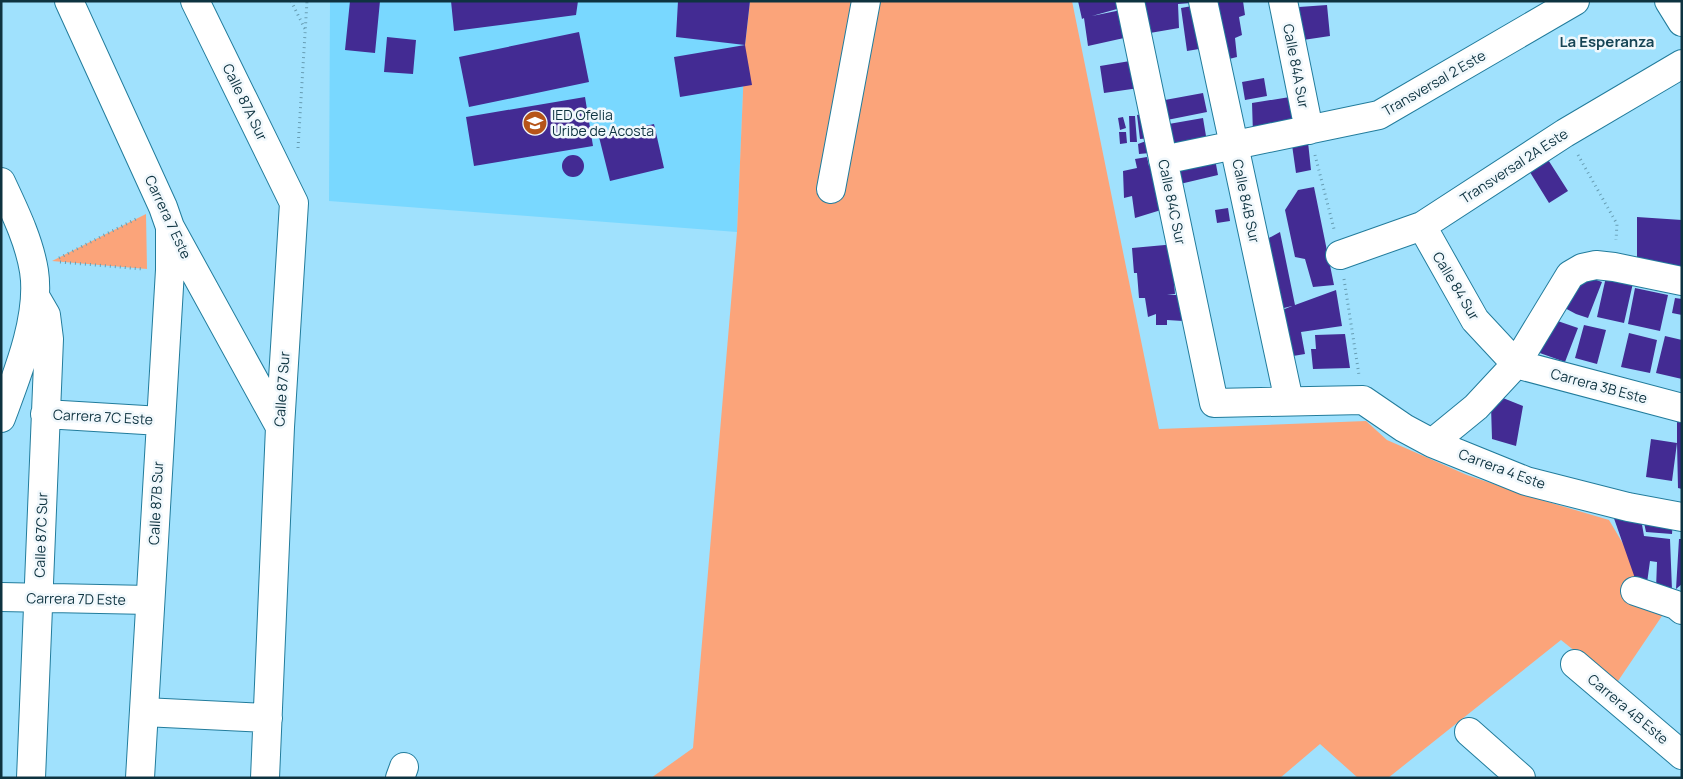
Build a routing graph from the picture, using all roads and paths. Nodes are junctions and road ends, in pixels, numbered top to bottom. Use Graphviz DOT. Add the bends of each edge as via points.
graph roads {
  1 [pos="69,1"];
  2 [pos="195,1"];
  3 [pos="291,1"];
  4 [pos="307,1"];
  5 [pos="866,1"];
  6 [pos="1130,1"];
  7 [pos="1204,1"];
  8 [pos="1283,1"];
  9 [pos="1575,1"];
  10 [pos="1669,1"];
  11 [pos="1682,22"];
  12 [pos="306,29"];
  13 [pos="1682,64"];
  14 [pos="1309,130"];
  15 [pos="1565,133"];
  16 [pos="1234,145"];
  17 [pos="298,155"];
  18 [pos="1163,160"];
  19 [pos="1,182"];
  20 [pos="831,189"];
  21 [pos="294,203"];
  22 [pos="167,217"];
  23 [pos="1422,226"];
  24 [pos="1340,255"];
  25 [pos="1614,268"];
  26 [pos="170,270"];
  27 [pos="1682,281"];
  28 [pos="35,296"];
  29 [pos="1516,364"];
  30 [pos="1289,401"];
  31 [pos="1682,408"];
  32 [pos="45,414"];
  33 [pos="1,418"];
  34 [pos="161,420"];
  35 [pos="280,427"];
  36 [pos="1432,443"];
  37 [pos="1682,517"];
  38 [pos="1634,591"];
  39 [pos="1,597"];
  40 [pos="38,598"];
  41 [pos="150,600"];
  42 [pos="1682,610"];
  43 [pos="1574,664"];
  44 [pos="144,712"];
  45 [pos="268,718"];
  46 [pos="1469,732"];
  47 [pos="1682,755"];
  48 [pos="31,778"];
  49 [pos="140,778"];
  50 [pos="265,778"];
  51 [pos="1521,778"];
  1 -- 22 [label="street, Carrera 7 Este"];
  2 -- 21 [label="street, Calle 87A Sur"];
  3 -- 12 [label="path"];
  4 -- 12 [label="path"];
  5 -- 20 [label="street"];
  6 -- 18 [label="street, Calle 84C Sur"];
  7 -- 16 [label="street, Calle 84B Sur"];
  8 -- 14 [label="street, Calle 84A Sur"];
  9 -- 14 [label="street, Transversal 2 Este" via="1379,115"];
  10 -- 11 [label="street"];
  12 -- 17 [label="path"];
  13 -- 15 [label="street, Transversal 2A Este"];
  14 -- 16 [label="street, Transversal 2 Este"];
  15 -- 23 [label="street, Transversal 2A Este"];
  15 -- 25 [label="path" via="1617,224"];
  16 -- 18 [label="street, Transversal 2 Este"];
  16 -- 30 [label="street, Calle 84B Sur"];
  18 -- 30 [label="street, Calle 84C Sur" via="1214,403"];
  19 -- 28 [label="street" via="21,227 34,271"];
  21 -- 35 [label="street, Calle 87 Sur"];
  22 -- 26 [label="street, Calle 87B Sur"];
  22 -- 26 [label="path" via="52,262"];
  22 -- 35 [label="street, Carrera 7 Este"];
  23 -- 24 [label="street, Transversal 2A Este"];
  23 -- 29 [label="street, Calle 84 Sur" via="1475,320"];
  25 -- 27 [label="street"];
  25 -- 29 [label="street" via="1582,268 1570,275"];
  26 -- 34 [label="street, Calle 87B Sur"];
  28 -- 32 [label="street, Calle 87C Sur" via="46,315 49,339"];
  28 -- 33 [label="street" via="25,352"];
  29 -- 31 [label="street, Carrera 3B Este"];
  29 -- 36 [label="street" via="1476,407"];
  30 -- 36 [label="street, Carrera 4 Este" via="1363,400"];
  32 -- 34 [label="street, Carrera 7C Este"];
  32 -- 40 [label="street, Calle 87C Sur"];
  34 -- 41 [label="street, Calle 87B Sur"];
  35 -- 45 [label="street, Calle 87 Sur"];
  36 -- 37 [label="street, Carrera 4 Este" via="1526,481"];
  38 -- 42 [label="street"];
  39 -- 40 [label="street, Carrera 7D Este"];
  40 -- 41 [label="street, Carrera 7D Este"];
  40 -- 48 [label="street, Calle 87C Sur"];
  41 -- 44 [label="street, Calle 87B Sur"];
  43 -- 47 [label="street, Carrera 4B Este"];
  44 -- 45 [label="street"];
  44 -- 49 [label="street, Calle 87B Sur"];
  45 -- 50 [label="street, Calle 87 Sur"];
  46 -- 51 [label="street"];
}
